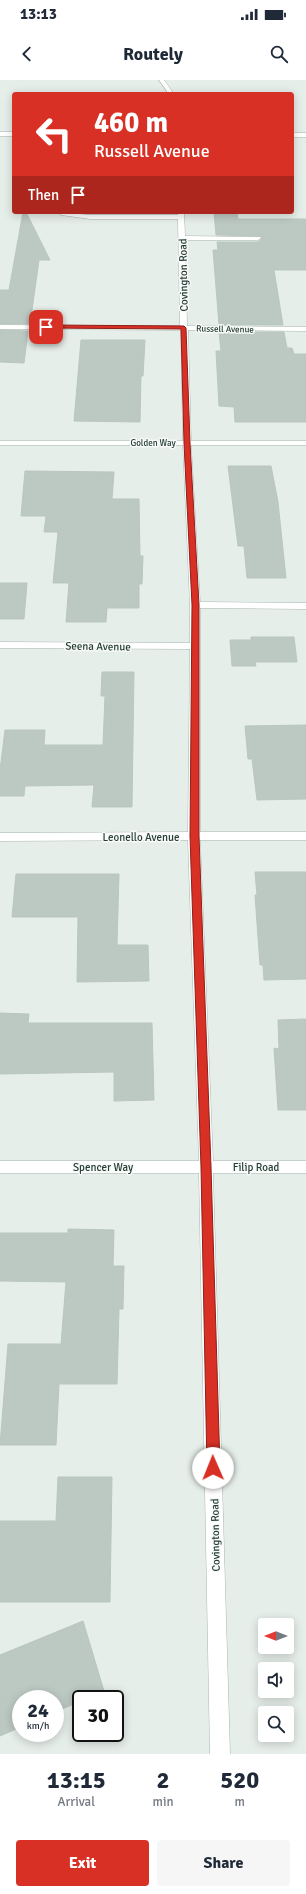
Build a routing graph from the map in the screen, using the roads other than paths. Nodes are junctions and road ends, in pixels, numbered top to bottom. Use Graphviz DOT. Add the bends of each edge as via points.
graph roads {
  1 [pos="161,80"];
  2 [pos="170,92"];
  3 [pos="0,134"];
  4 [pos="12,134"];
  5 [pos="294,135"];
  6 [pos="306,135"];
  7 [pos="68,214"];
  8 [pos="181,214"];
  9 [pos="182,238"];
  10 [pos="258,238"];
  11 [pos="0,327"];
  12 [pos="184,328"];
  13 [pos="306,329"];
  14 [pos="0,443"];
  15 [pos="187,443"];
  16 [pos="306,443"];
  17 [pos="195,605"];
  18 [pos="306,606"];
  19 [pos="0,645"];
  20 [pos="195,646"];
  21 [pos="194,836"];
  22 [pos="306,836"];
  23 [pos="0,838"];
  24 [pos="0,1167"];
  25 [pos="206,1167"];
  26 [pos="306,1167"];
  27 [pos="220,1754"];
  1 -- 2 [label="street"];
  3 -- 4 [label="street"];
  5 -- 6 [label="street"];
  7 -- 8 [label="street" via="90,217"];
  8 -- 9 [label="street, Covington Road"];
  9 -- 10 [label="street"];
  9 -- 12 [label="street, Covington Road"];
  11 -- 12 [label="street, Russell Avenue"];
  12 -- 13 [label="street, Russell Avenue"];
  12 -- 15 [label="street, Covington Road"];
  14 -- 15 [label="street, Golden Way"];
  15 -- 16 [label="street, Golden Way"];
  15 -- 17 [label="street, Covington Road"];
  17 -- 18 [label="street"];
  17 -- 20 [label="street, Covington Road"];
  19 -- 20 [label="street, Seena Avenue" via="171,648"];
  20 -- 21 [label="street, Covington Road"];
  21 -- 22 [label="street, Leonello Avenue"];
  21 -- 23 [label="street, Leonello Avenue"];
  21 -- 25 [label="street, Covington Road"];
  24 -- 25 [label="street, Spencer Way"];
  25 -- 26 [label="street, Filip Road"];
  25 -- 27 [label="street, Covington Road"];
}
